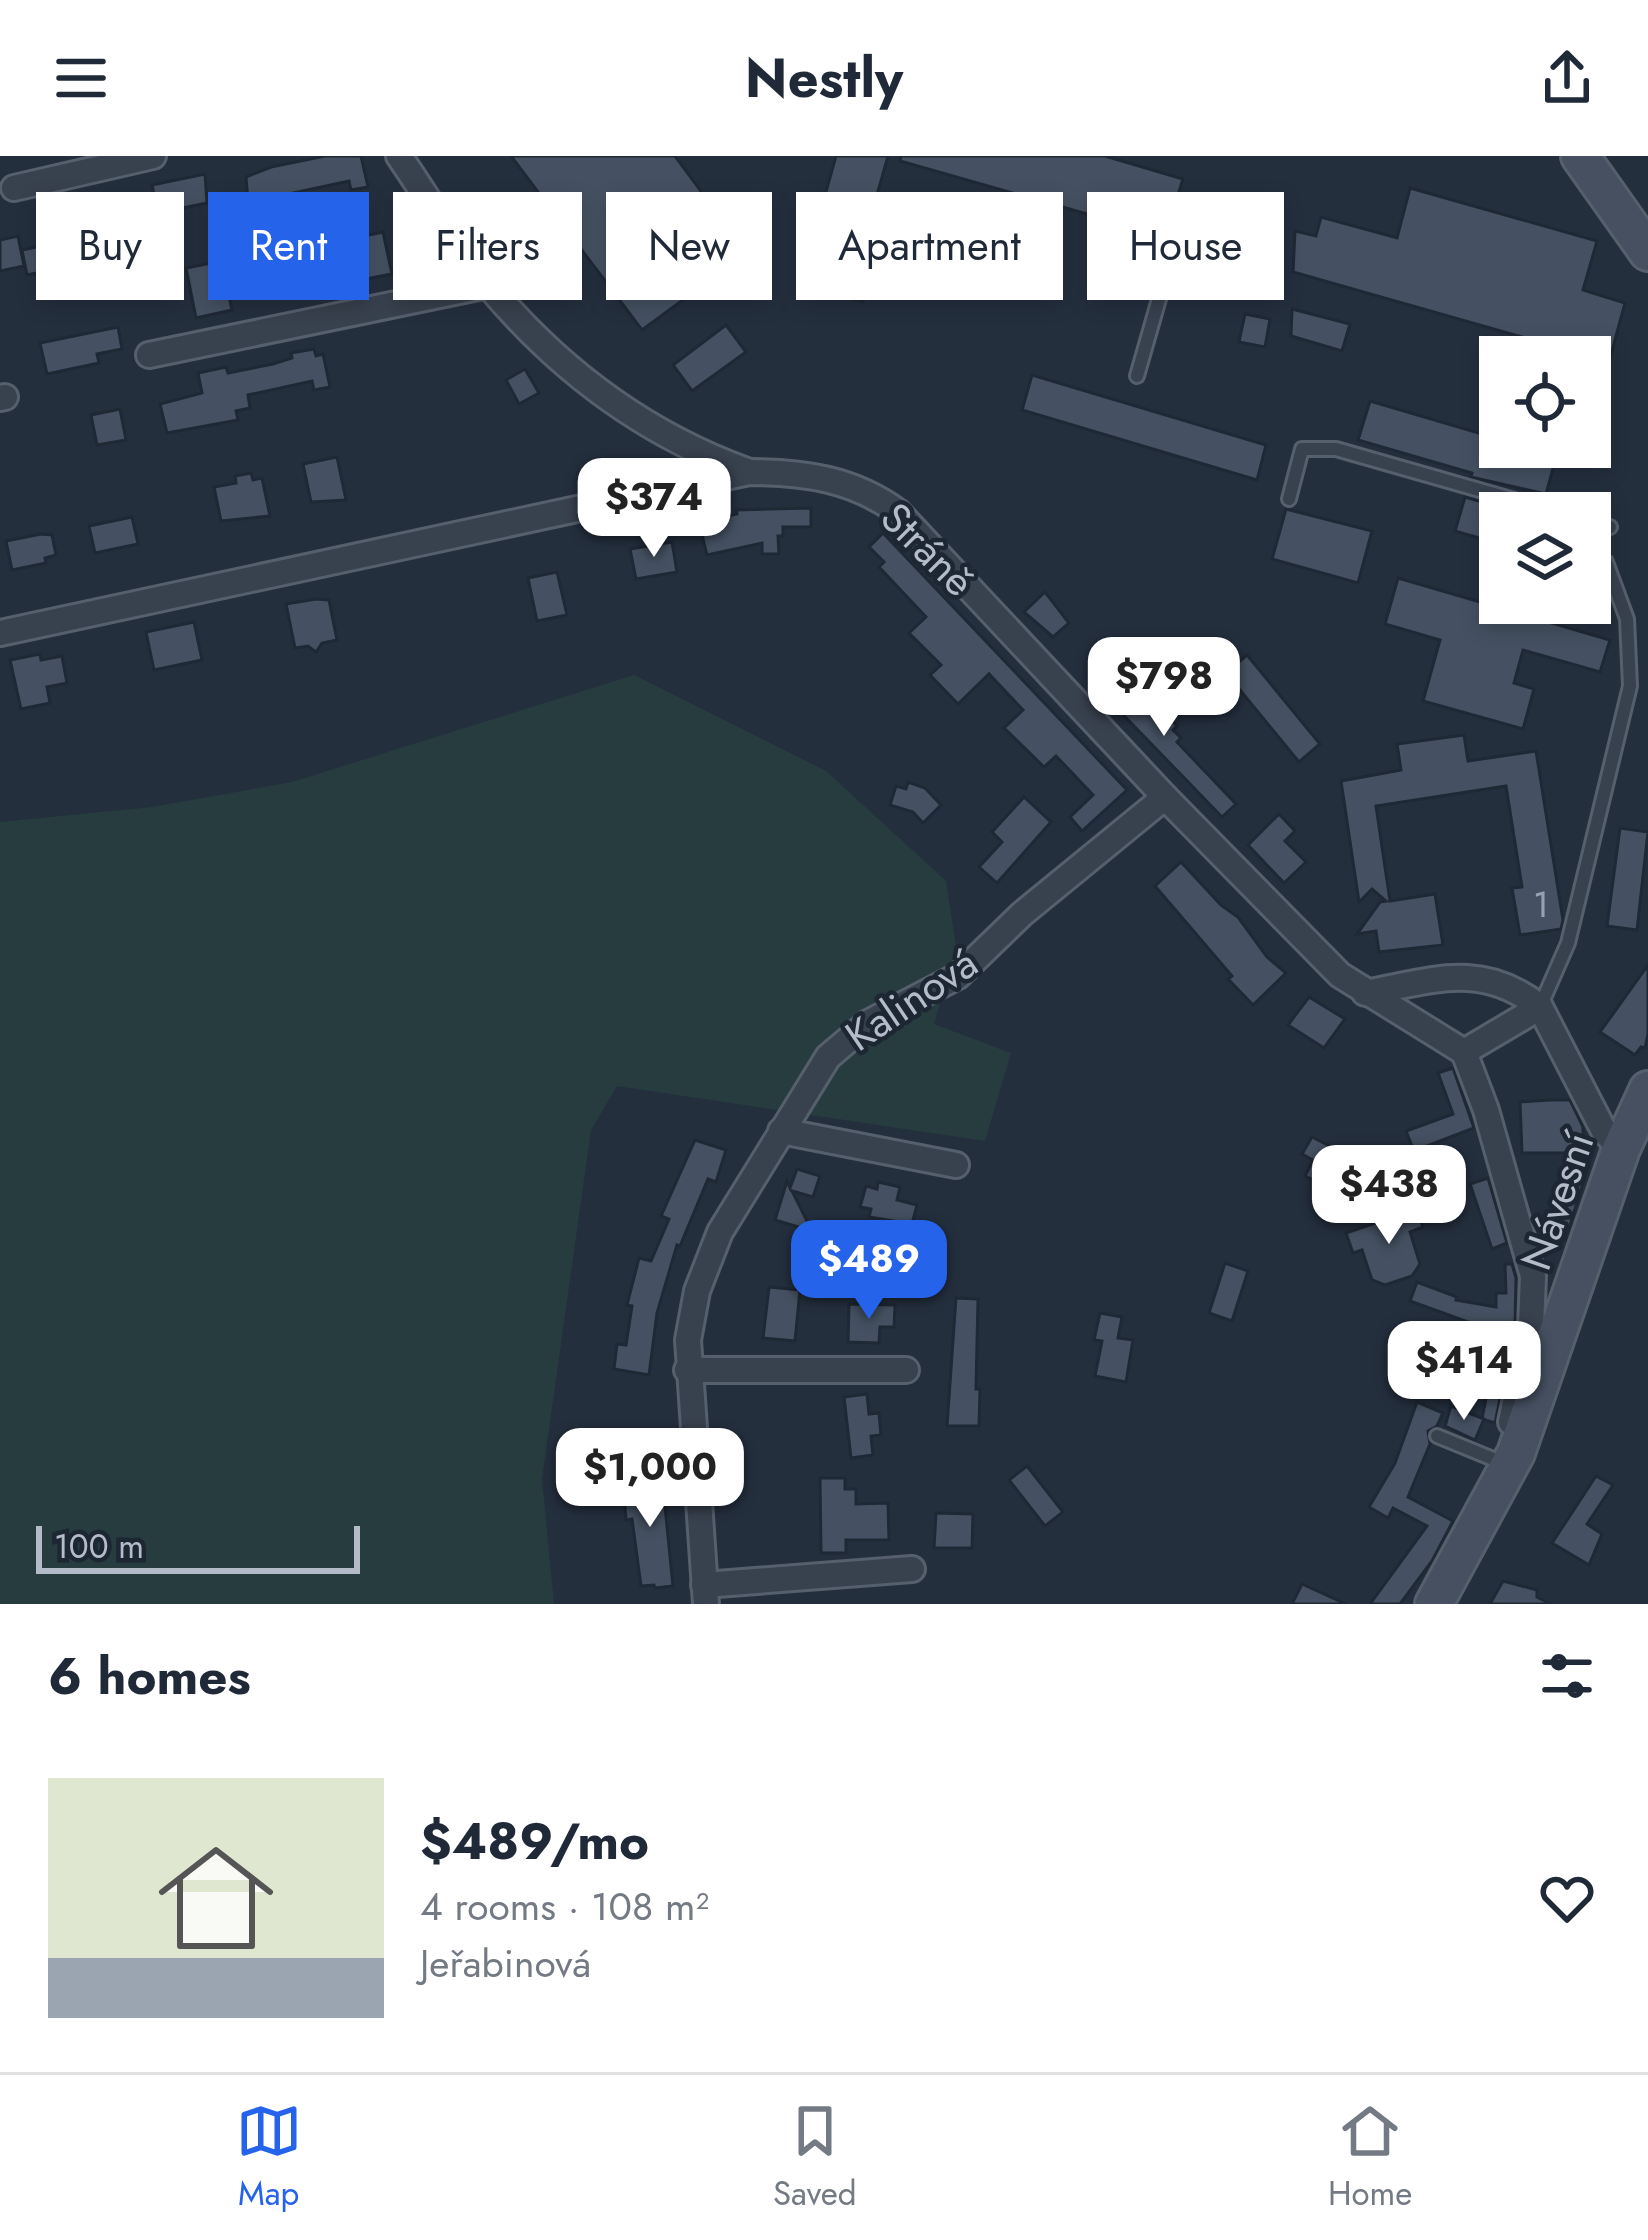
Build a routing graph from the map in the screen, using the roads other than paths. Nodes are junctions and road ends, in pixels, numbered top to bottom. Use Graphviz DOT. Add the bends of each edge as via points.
graph roads {
  1 [pos="153,156"];
  2 [pos="398,156"];
  3 [pos="1580,156"];
  4 [pos="14,188"];
  5 [pos="423,192"];
  6 [pos="1648,252"];
  7 [pos="416,300"];
  8 [pos="504,300"];
  9 [pos="1158,300"];
  10 [pos="149,356"];
  11 [pos="1137,376"];
  12 [pos="749,472"];
  13 [pos="1488,492"];
  14 [pos="1289,499"];
  15 [pos="1611,576"];
  16 [pos="0,632"];
  17 [pos="1165,797"];
  18 [pos="1364,993"];
  19 [pos="1540,1006"];
  20 [pos="1464,1052"];
  21 [pos="1648,1090"];
  22 [pos="781,1131"];
  23 [pos="1621,1149"];
  24 [pos="956,1165"];
  25 [pos="687,1370"];
  26 [pos="906,1370"];
  27 [pos="1437,1436"];
  28 [pos="1513,1459"];
  29 [pos="912,1570"];
  30 [pos="705,1595"];
  31 [pos="1434,1604"];
  1 -- 4 [label="street"];
  2 -- 5 [label="street"];
  3 -- 6 [label="street"];
  7 -- 10 [label="street"];
  8 -- 12 [label="street" via="610,401 682,445"];
  9 -- 11 [label="lane"];
  12 -- 16 [label="street, Stráně"];
  12 -- 17 [label="street, Stráně" via="850,484 898,512"];
  13 -- 14 [label="lane" via="1336,448 1302,449"];
  15 -- 19 [label="lane" via="1627,619 1630,686 1568,943"];
  17 -- 18 [label="street, Stráně"];
  17 -- 22 [label="street, Kalinová" via="958,976 868,1023 828,1057"];
  18 -- 19 [label="street" via="1468,975 1494,979"];
  18 -- 20 [label="street, Stráně"];
  19 -- 20 [label="street"];
  19 -- 23 [label="street"];
  20 -- 28 [label="street" via="1533,1276 1509,1429"];
  21 -- 23 [label="street, Návesní"];
  22 -- 24 [label="street"];
  22 -- 25 [label="street, Kalinová" via="720,1232 698,1291"];
  23 -- 28 [label="street, Návesní"];
  25 -- 26 [label="street"];
  25 -- 30 [label="street, Kalinová"];
  27 -- 28 [label="lane"];
  28 -- 31 [label="street, Návesní"];
  29 -- 30 [label="street"];
}
